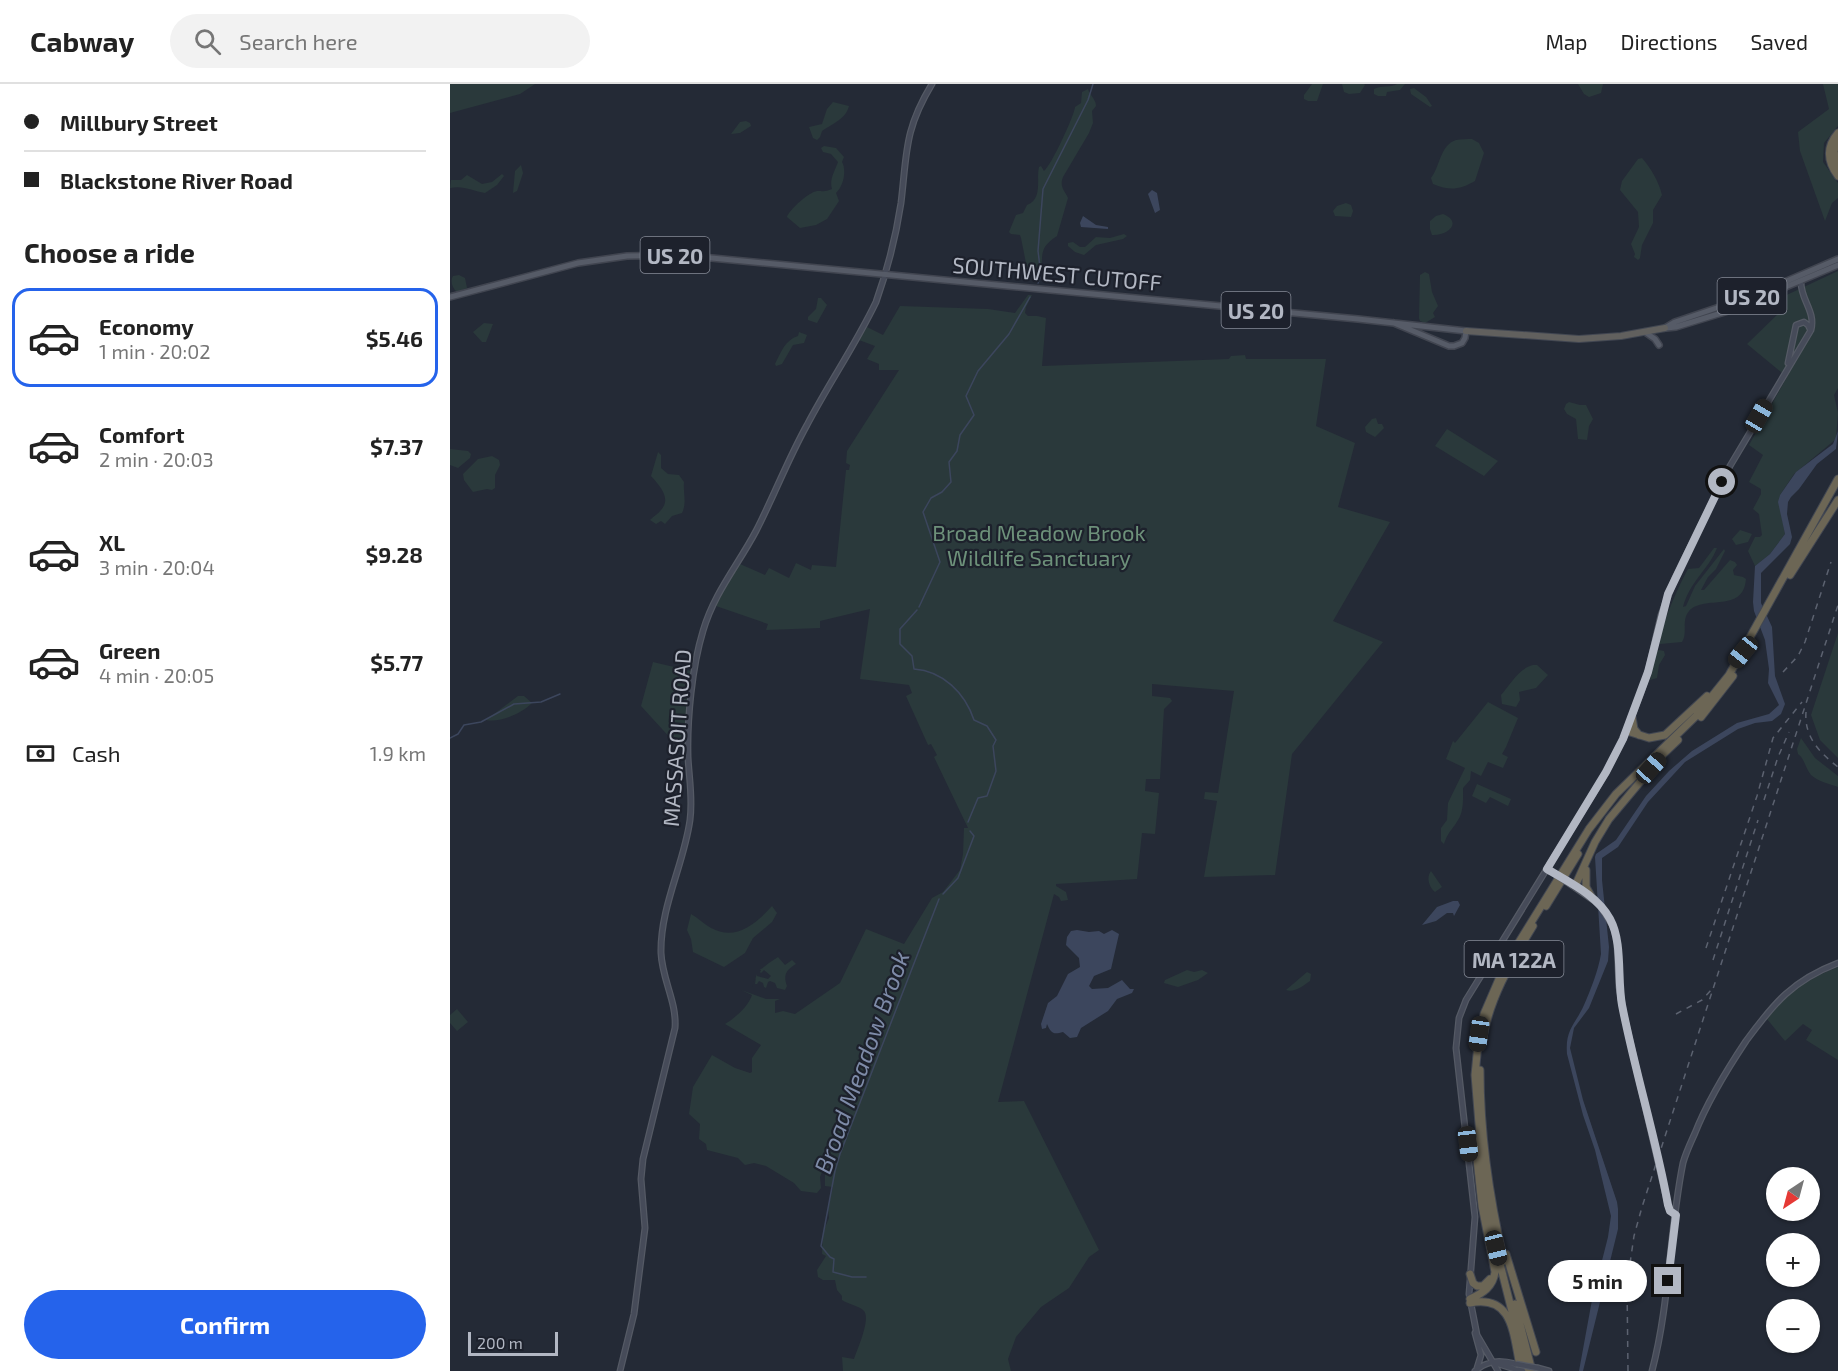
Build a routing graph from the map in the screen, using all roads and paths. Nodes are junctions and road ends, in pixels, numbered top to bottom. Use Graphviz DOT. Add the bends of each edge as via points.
graph roads {
  1 [pos="933,84"];
  2 [pos="1838,133"];
  3 [pos="1838,140"];
  4 [pos="1838,168"];
  5 [pos="1838,176"];
  6 [pos="1838,259"];
  7 [pos="1838,265"];
  8 [pos="884,275"];
  9 [pos="1801,281"];
  10 [pos="450,297"];
  11 [pos="1735,305"];
  12 [pos="1394,323"];
  13 [pos="1665,328"];
  14 [pos="1466,331"];
  15 [pos="1645,332"];
  16 [pos="1808,336"];
  17 [pos="1659,345"];
  18 [pos="1784,374"];
  19 [pos="1838,479"];
  20 [pos="1838,500"];
  21 [pos="1771,605"];
  22 [pos="1755,635"];
  23 [pos="1743,652"];
  24 [pos="1632,717"];
  25 [pos="1626,730"];
  26 [pos="1641,737"];
  27 [pos="1669,748"];
  28 [pos="1586,863"];
  29 [pos="1549,870"];
  30 [pos="1575,886"];
  31 [pos="1591,896"];
  32 [pos="1838,963"];
  33 [pos="1475,1087"];
  34 [pos="1676,1215"];
  35 [pos="1494,1216"];
  36 [pos="1495,1272"];
  37 [pos="1470,1274"];
  38 [pos="1470,1301"];
  39 [pos="1475,1328"];
  40 [pos="1536,1352"];
  41 [pos="1492,1362"];
  42 [pos="1476,1370"];
  43 [pos="1535,1370"];
  44 [pos="620,1371"];
  45 [pos="1498,1371"];
  46 [pos="1521,1371"];
  47 [pos="1549,1371"];
  48 [pos="1652,1371"];
  1 -- 8 [label="main road, MASSASOIT ROAD" via="919,107 909,136 900,207"];
  2 -- 5 [label="highway" via="1829,153"];
  3 -- 4 [label="highway" via="1834,157"];
  6 -- 11 [label="main road, SOUTHWEST CUTOFF / US 20"];
  7 -- 9 [label="main road, SOUTHWEST CUTOFF / US 20"];
  8 -- 10 [label="main road, SOUTHWEST CUTOFF / US 20" via="680,255 642,255 564,265"];
  8 -- 12 [label="main road, SOUTHWEST CUTOFF / US 20"];
  8 -- 44 [label="main road, MASSASOIT ROAD" via="872,310 805,427 755,533 721,586 699,644 688,745 690,820 661,946 675,1029 643,1158 645,1228 635,1310"];
  9 -- 11 [label="main road, SOUTHWEST CUTOFF / US 20"];
  9 -- 16 [label="main road" via="1812,315"];
  11 -- 13 [label="main road, SOUTHWEST CUTOFF / US 20"];
  12 -- 14 [label="main road, SOUTHWEST CUTOFF / US 20"];
  12 -- 14 [label="main road" via="1451,346 1463,342"];
  13 -- 15 [label="highway, SOUTHWEST CUTOFF / US 20"];
  14 -- 15 [label="highway, SOUTHWEST CUTOFF / US 20" via="1579,339"];
  15 -- 17 [label="main road"];
  16 -- 18 [label="main road"];
  16 -- 18 [label="main road" via="1807,324 1796,325"];
  18 -- 24 [label="main road" via="1730,466 1671,587"];
  19 -- 21 [label="highway, MA 122A"];
  20 -- 21 [label="highway, MA 122A"];
  21 -- 22 [label="highway, MA 122A"];
  22 -- 23 [label="highway, MA 122A"];
  22 -- 27 [label="highway, MA 122A" via="1726,686"];
  23 -- 26 [label="highway" via="1712,691 1671,731 1658,738"];
  23 -- 33 [label="highway, MA 122A" via="1696,716 1627,782 1598,816 1566,863 1496,981 1484,1014"];
  24 -- 25 [label="main road"];
  24 -- 26 [label="highway" via="1634,729"];
  25 -- 26 [label="highway"];
  25 -- 29 [label="main road"];
  27 -- 28 [label="highway" via="1609,819"];
  27 -- 35 [label="highway, MA 122A" via="1620,796 1591,834 1512,963 1491,1008 1479,1072"];
  28 -- 30 [label="highway"];
  28 -- 31 [label="highway" via="1586,887"];
  29 -- 30 [label="main road, bridge"];
  29 -- 37 [label="main road" via="1466,1000 1459,1018 1456,1048 1475,1217"];
  30 -- 31 [label="main road"];
  31 -- 34 [label="main road" via="1614,928 1624,1015 1668,1205"];
  32 -- 34 [label="main road" via="1808,976 1779,998 1721,1078 1686,1155"];
  33 -- 36 [label="highway, MA 122A" via="1478,1175"];
  33 -- 46 [label="highway" via="1489,1212"];
  34 -- 48 [label="main road" via="1663,1325"];
  35 -- 40 [label="highway, MA 122A"];
  35 -- 43 [label="highway"];
  36 -- 37 [label="highway" via="1479,1287"];
  36 -- 38 [label="highway" via="1489,1287"];
  37 -- 38 [label="main road"];
  38 -- 39 [label="main road"];
  38 -- 46 [label="highway" via="1487,1301 1504,1311"];
  39 -- 41 [label="main road"];
  39 -- 42 [label="main road" via="1481,1356"];
  41 -- 42 [label="main road"];
  41 -- 43 [label="main road, bridge" via="1501,1360"];
  41 -- 45 [label="main road"];
  41 -- 46 [label="main road"];
  43 -- 47 [label="main road"];
}
